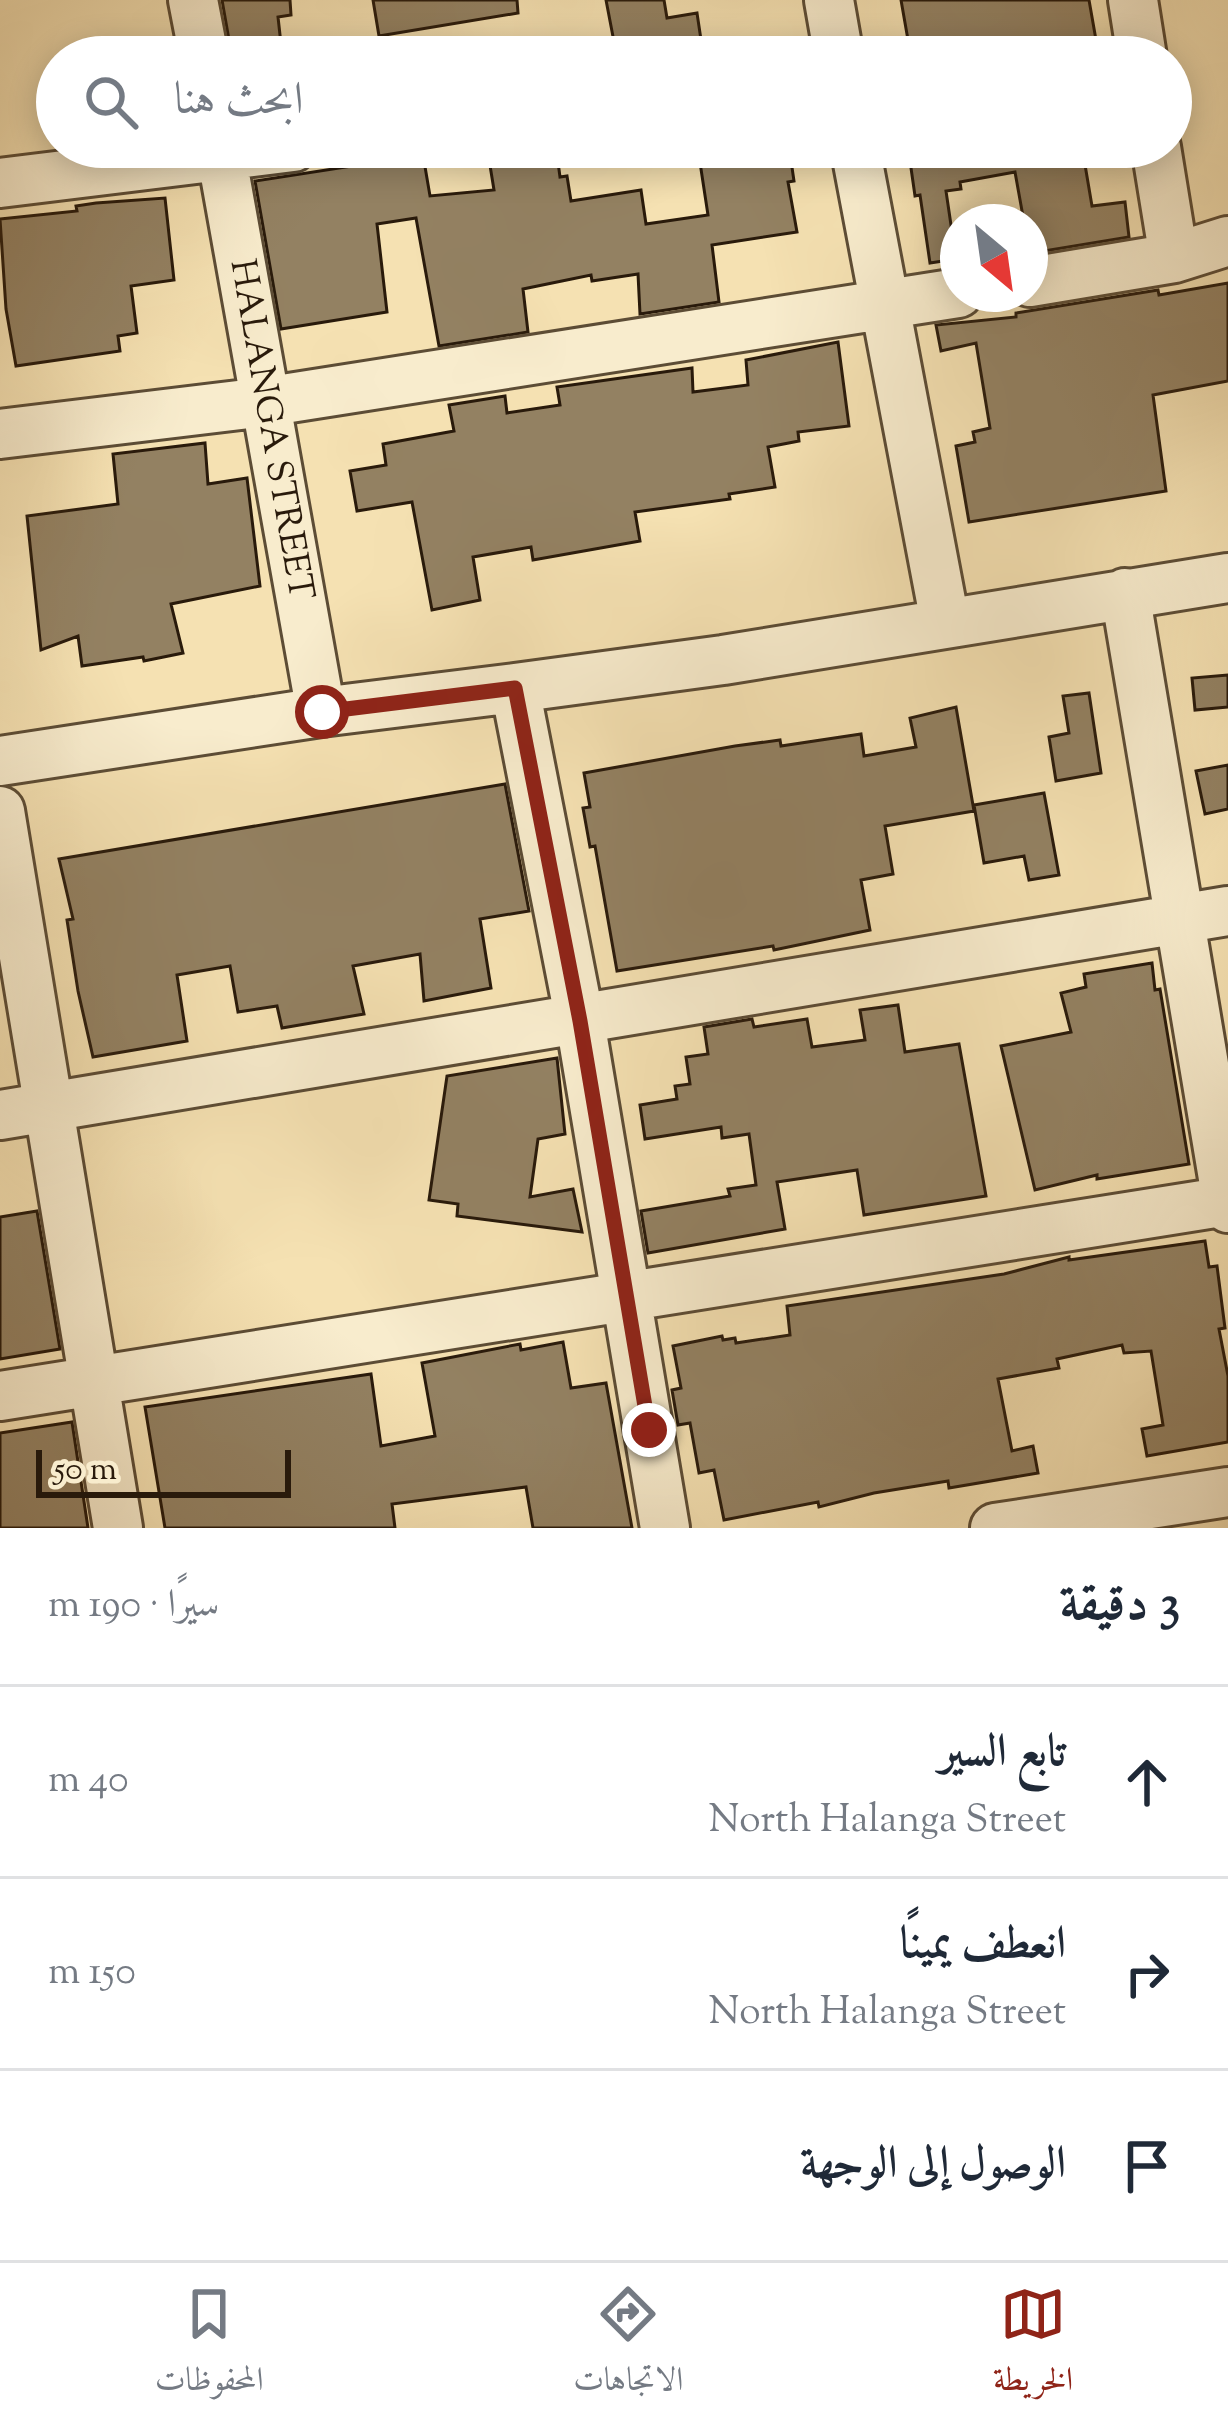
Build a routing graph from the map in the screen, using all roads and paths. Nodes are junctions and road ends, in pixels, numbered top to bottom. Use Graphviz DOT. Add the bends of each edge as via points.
graph roads {
  1 [pos="194,0"];
  2 [pos="829,0"];
  3 [pos="1143,1"];
  4 [pos="200,36"];
  5 [pos="835,36"];
  6 [pos="1142,36"];
  7 [pos="110,168"];
  8 [pos="224,168"];
  9 [pos="859,168"];
  10 [pos="1159,168"];
  11 [pos="0,183"];
  12 [pos="1228,241"];
  13 [pos="1174,259"];
  14 [pos="1048,279"];
  15 [pos="940,296"];
  16 [pos="883,305"];
  17 [pos="263,402"];
  18 [pos="0,434"];
  19 [pos="1228,578"];
  20 [pos="1125,593"];
  21 [pos="945,622"];
  22 [pos="515,688"];
  23 [pos="322,712"];
  24 [pos="0,761"];
  25 [pos="0,811"];
  26 [pos="1205,915"];
  27 [pos="580,1021"];
  28 [pos="50,1107"];
  29 [pos="0,1114"];
  30 [pos="1228,1204"];
  31 [pos="626,1295"];
  32 [pos="93,1382"];
  33 [pos="0,1396"];
  34 [pos="1228,1492"];
  35 [pos="118,1528"];
  36 [pos="665,1528"];
  37 [pos="995,1528"];
  1 -- 4 [label="street"];
  2 -- 5 [label="street"];
  3 -- 6 [label="street"];
  7 -- 11 [label="street"];
  8 -- 17 [label="street, HALANGA STREET"];
  9 -- 16 [label="street"];
  10 -- 13 [label="street"];
  12 -- 13 [label="street"];
  13 -- 14 [label="street"];
  15 -- 16 [label="street"];
  16 -- 17 [label="street"];
  16 -- 21 [label="street"];
  17 -- 18 [label="street"];
  17 -- 23 [label="street, HALANGA STREET"];
  19 -- 20 [label="street"];
  20 -- 21 [label="street"];
  20 -- 26 [label="street"];
  21 -- 22 [label="street"];
  22 -- 23 [label="street"];
  22 -- 27 [label="street"];
  23 -- 24 [label="street"];
  25 -- 28 [label="street"];
  26 -- 27 [label="street"];
  26 -- 30 [label="street"];
  27 -- 28 [label="street"];
  27 -- 31 [label="street"];
  28 -- 29 [label="street"];
  28 -- 32 [label="street"];
  30 -- 31 [label="street"];
  31 -- 32 [label="street"];
  31 -- 36 [label="street"];
  32 -- 33 [label="street"];
  32 -- 35 [label="street"];
  34 -- 37 [label="street"];
}
